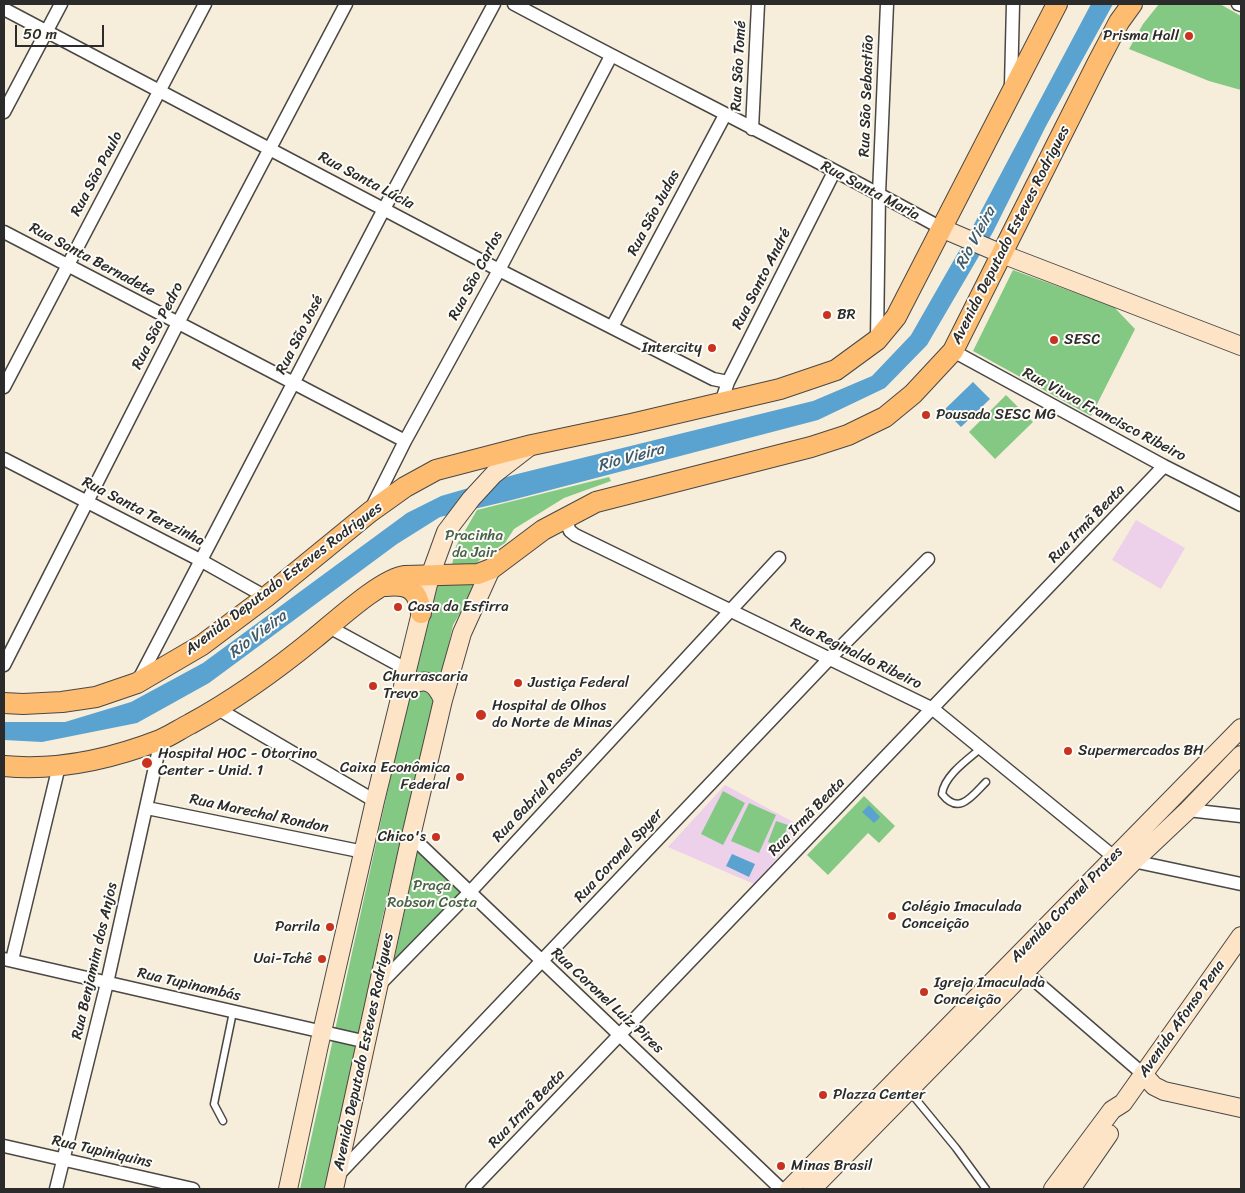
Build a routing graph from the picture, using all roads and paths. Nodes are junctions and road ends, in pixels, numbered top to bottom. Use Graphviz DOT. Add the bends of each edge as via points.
graph roads {
  1 [pos="61,4"];
  2 [pos="205,4"];
  3 [pos="346,4"];
  4 [pos="494,4"];
  5 [pos="514,4"];
  6 [pos="758,4"];
  7 [pos="887,4"];
  8 [pos="1013,4"];
  9 [pos="1057,4"];
  10 [pos="1132,4"];
  11 [pos="4,9"];
  12 [pos="47,31"];
  13 [pos="611,56"];
  14 [pos="159,91"];
  15 [pos="1011,93"];
  16 [pos="4,112"];
  17 [pos="725,115"];
  18 [pos="752,129"];
  19 [pos="270,148"];
  20 [pos="834,172"];
  21 [pos="879,194"];
  22 [pos="384,208"];
  23 [pos="947,231"];
  24 [pos="4,232"];
  25 [pos="994,251"];
  26 [pos="67,265"];
  27 [pos="499,270"];
  28 [pos="178,323"];
  29 [pos="612,326"];
  30 [pos="877,340"];
  31 [pos="1241,346"];
  32 [pos="953,351"];
  33 [pos="713,379"];
  34 [pos="728,382"];
  35 [pos="293,383"];
  36 [pos="4,387"];
  37 [pos="721,403"];
  38 [pos="405,441"];
  39 [pos="532,445"];
  40 [pos="4,459"];
  41 [pos="1164,466"];
  42 [pos="86,501"];
  43 [pos="1241,505"];
  44 [pos="370,512"];
  45 [pos="564,518"];
  46 [pos="779,558"];
  47 [pos="928,559"];
  48 [pos="200,560"];
  49 [pos="491,569"];
  50 [pos="430,576"];
  51 [pos="382,586"];
  52 [pos="266,596"];
  53 [pos="728,611"];
  54 [pos="421,613"];
  55 [pos="329,627"];
  56 [pos="829,659"];
  57 [pos="4,665"];
  58 [pos="408,670"];
  59 [pos="137,683"];
  60 [pos="404,690"];
  61 [pos="443,700"];
  62 [pos="4,703"];
  63 [pos="218,709"];
  64 [pos="933,709"];
  65 [pos="1241,728"];
  66 [pos="161,740"];
  67 [pos="980,749"];
  68 [pos="1241,755"];
  69 [pos="4,766"];
  70 [pos="59,766"];
  71 [pos="986,782"];
  72 [pos="375,801"];
  73 [pos="147,808"];
  74 [pos="1188,810"];
  75 [pos="1241,816"];
  76 [pos="411,836"];
  77 [pos="364,852"];
  78 [pos="1114,857"];
  79 [pos="1134,861"];
  80 [pos="1241,884"];
  81 [pos="470,892"];
  82 [pos="1241,936"];
  83 [pos="8,960"];
  84 [pos="541,962"];
  85 [pos="1025,972"];
  86 [pos="107,983"];
  87 [pos="379,986"];
  88 [pos="233,1012"];
  89 [pos="322,1032"];
  90 [pos="620,1035"];
  91 [pos="367,1042"];
  92 [pos="1143,1074"];
  93 [pos="909,1091"];
  94 [pos="1123,1103"];
  95 [pos="1241,1108"];
  96 [pos="223,1121"];
  97 [pos="4,1146"];
  98 [pos="63,1159"];
  99 [pos="335,1183"];
  100 [pos="56,1189"];
  101 [pos="192,1189"];
  102 [pos="288,1189"];
  103 [pos="472,1189"];
  104 [pos="781,1189"];
  105 [pos="789,1189"];
  106 [pos="812,1189"];
  107 [pos="986,1189"];
  108 [pos="1053,1189"];
  109 [pos="1071,1189"];
  1 -- 12 [label="street"];
  2 -- 14 [label="street, Rua São Paulo"];
  3 -- 19 [label="street, Rua São Pedro"];
  4 -- 22 [label="street, Rua São José"];
  5 -- 13 [label="street, Rua Santa Maria"];
  6 -- 18 [label="street, Rua São Tomé"];
  7 -- 21 [label="street, Rua São Sebastião"];
  8 -- 15 [label="street"];
  9 -- 15 [label="main road, Avenida Deputado Esteves Rodrigues"];
  10 -- 25 [label="main road, Avenida Deputado Esteves Rodrigues" via="1119,22"];
  11 -- 12 [label="street, Rua Santa Lúcia"];
  12 -- 14 [label="street, Rua Santa Lúcia"];
  12 -- 16 [label="street"];
  13 -- 17 [label="street, Rua Santa Maria"];
  13 -- 27 [label="street, Rua São Carlos"];
  14 -- 19 [label="street, Rua Santa Lúcia"];
  14 -- 26 [label="street, Rua São Paulo"];
  15 -- 23 [label="main road, Avenida Deputado Esteves Rodrigues"];
  17 -- 18 [label="street, Rua Santa Maria"];
  17 -- 29 [label="street, Rua São Judas"];
  18 -- 20 [label="street, Rua Santa Maria"];
  19 -- 22 [label="street, Rua Santa Lúcia"];
  19 -- 28 [label="street, Rua São Pedro"];
  20 -- 21 [label="street, Rua Santa Maria"];
  20 -- 34 [label="street, Rua Santo André"];
  21 -- 23 [label="street, Rua Santa Maria"];
  21 -- 30 [label="street, Rua São Sebastião"];
  22 -- 27 [label="street, Rua Santa Lúcia"];
  22 -- 35 [label="street, Rua São José"];
  23 -- 25 [label="main road, Rua Santa Maria"];
  23 -- 30 [label="main road, Avenida Deputado Esteves Rodrigues" via="896,316"];
  24 -- 26 [label="street, Rua Santa Bernadete"];
  25 -- 31 [label="main road, Rua Santa Maria"];
  25 -- 32 [label="main road, Avenida Deputado Esteves Rodrigues"];
  26 -- 28 [label="street, Rua Santa Bernadete"];
  26 -- 36 [label="street, Rua São Paulo"];
  27 -- 29 [label="street, Rua Santa Lúcia"];
  27 -- 38 [label="street, Rua São Carlos"];
  28 -- 35 [label="street, Rua Santa Bernadete"];
  28 -- 42 [label="street, Rua São Pedro"];
  29 -- 33 [label="street, Rua Santa Lúcia"];
  30 -- 37 [label="main road, Avenida Deputado Esteves Rodrigues" via="836,370 780,389"];
  32 -- 41 [label="street, Rua Viuva Francisco Ribeiro"];
  32 -- 45 [label="main road, Avenida Deputado Esteves Rodrigues" via="914,394 885,416 848,436 620,495 596,502"];
  33 -- 34 [label="street, Rua Santa Lúcia"];
  33 -- 37 [label="street"];
  34 -- 37 [label="street, Rua Santo André"];
  35 -- 38 [label="street, Rua Santa Bernadete"];
  35 -- 48 [label="street, Rua São José"];
  37 -- 39 [label="main road, Avenida Deputado Esteves Rodrigues"];
  38 -- 44 [label="street, Rua São Carlos"];
  39 -- 44 [label="main road, Avenida Deputado Esteves Rodrigues" via="436,470"];
  39 -- 50 [label="main road, Avenida Deputado Esteves Rodrigues" via="494,474 471,499 446,532"];
  40 -- 42 [label="street, Rua Santa Terezinha"];
  41 -- 43 [label="street, Rua Viuva Francisco Ribeiro"];
  41 -- 64 [label="street, Rua Irmã Beata"];
  42 -- 48 [label="street, Rua Santa Terezinha"];
  42 -- 57 [label="street, Rua São Pedro"];
  44 -- 52 [label="main road, Avenida Deputado Esteves Rodrigues"];
  45 -- 49 [label="main road, Avenida Deputado Esteves Rodrigues"];
  45 -- 53 [label="street, Rua Reginaldo Ribeiro" via="575,535"];
  46 -- 53 [label="street, Rua Gabriel Passos"];
  47 -- 56 [label="street, Rua Coronel Spyer"];
  48 -- 52 [label="street, Rua Santa Terezinha"];
  48 -- 59 [label="street, Rua São José"];
  49 -- 50 [label="main road, Avenida Deputado Esteves Rodrigues" via="478,574"];
  49 -- 61 [label="main road, Avenida Deputado Esteves Rodrigues" via="462,633"];
  50 -- 51 [label="main road, Avenida Deputado Esteves Rodrigues" via="400,577"];
  50 -- 54 [label="main road, Avenida Deputado Esteves Rodrigues"];
  51 -- 54 [label="main road" via="398,585 414,591 420,601"];
  51 -- 55 [label="main road, Avenida Deputado Esteves Rodrigues"];
  52 -- 59 [label="main road, Avenida Deputado Esteves Rodrigues" via="202,645"];
  53 -- 56 [label="street, Rua Reginaldo Ribeiro"];
  53 -- 81 [label="street, Rua Gabriel Passos"];
  54 -- 58 [label="main road, Avenida Deputado Esteves Rodrigues"];
  55 -- 58 [label="street"];
  55 -- 63 [label="main road, Avenida Deputado Esteves Rodrigues"];
  56 -- 64 [label="street, Rua Reginaldo Ribeiro"];
  56 -- 84 [label="street, Rua Coronel Spyer"];
  58 -- 60 [label="main road, Avenida Deputado Esteves Rodrigues"];
  59 -- 62 [label="main road, Avenida Deputado Esteves Rodrigues" via="96,696 62,702"];
  60 -- 61 [label="main road" via="413,683 428,682 439,690"];
  60 -- 72 [label="main road, Avenida Deputado Esteves Rodrigues"];
  61 -- 76 [label="main road, Avenida Deputado Esteves Rodrigues"];
  63 -- 66 [label="main road, Avenida Deputado Esteves Rodrigues"];
  63 -- 72 [label="street"];
  64 -- 67 [label="street, Rua Reginaldo Ribeiro"];
  64 -- 90 [label="street, Rua Irmã Beata"];
  65 -- 78 [label="main road, Avenida Coronel Prates"];
  66 -- 70 [label="main road, Avenida Deputado Esteves Rodrigues"];
  66 -- 73 [label="street, Rua Benjamim dos Anjos"];
  67 -- 71 [label="lane" via="951,776 943,786 942,794 948,802 965,802"];
  67 -- 78 [label="street, Rua Reginaldo Ribeiro"];
  68 -- 74 [label="main road, Avenida Coronel Prates"];
  69 -- 70 [label="main road, Avenida Deputado Esteves Rodrigues"];
  70 -- 83 [label="street"];
  72 -- 77 [label="main road, Avenida Deputado Esteves Rodrigues"];
  73 -- 77 [label="street, Rua Marechal Rondon"];
  73 -- 86 [label="street, Rua Benjamim dos Anjos"];
  74 -- 75 [label="street"];
  74 -- 79 [label="main road, Avenida Coronel Prates"];
  76 -- 81 [label="street, Rua Coronel Luiz Pires"];
  76 -- 87 [label="main road, Avenida Deputado Esteves Rodrigues"];
  77 -- 89 [label="main road, Avenida Deputado Esteves Rodrigues"];
  78 -- 79 [label="street"];
  78 -- 105 [label="main road, Avenida Coronel Prates"];
  79 -- 80 [label="street"];
  79 -- 85 [label="main road, Avenida Coronel Prates"];
  81 -- 84 [label="street, Rua Coronel Luiz Pires"];
  81 -- 87 [label="street, Rua Gabriel Passos"];
  82 -- 92 [label="main road, Avenida Afonso Pena"];
  83 -- 86 [label="street, Rua Tupinambás"];
  84 -- 90 [label="street, Rua Coronel Luiz Pires"];
  84 -- 99 [label="street, Rua Coronel Spyer"];
  85 -- 92 [label="street"];
  85 -- 93 [label="main road, Avenida Coronel Prates"];
  86 -- 88 [label="street, Rua Tupinambás"];
  86 -- 98 [label="street, Rua Benjamim dos Anjos"];
  87 -- 91 [label="main road, Avenida Deputado Esteves Rodrigues"];
  88 -- 89 [label="street, Rua Tupinambás"];
  88 -- 96 [label="lane" via="214,1104"];
  89 -- 91 [label="street, Rua Tupinambás"];
  89 -- 102 [label="main road, Avenida Deputado Esteves Rodrigues"];
  90 -- 103 [label="street, Rua Irmã Beata"];
  90 -- 104 [label="street, Rua Coronel Luiz Pires"];
  91 -- 99 [label="main road, Avenida Deputado Esteves Rodrigues"];
  92 -- 94 [label="main road, Avenida Afonso Pena"];
  92 -- 95 [label="main road" via="1164,1091"];
  93 -- 106 [label="main road, Avenida Coronel Prates"];
  93 -- 107 [label="lane"];
  94 -- 108 [label="main road, Avenida Afonso Pena" via="1112,1110"];
  94 -- 109 [label="main road, Avenida Afonso Pena" via="1121,1116"];
  97 -- 98 [label="street, Rua Tupiniquins"];
  98 -- 100 [label="street, Rua Benjamim dos Anjos"];
  98 -- 101 [label="street, Rua Tupiniquins"];
}
